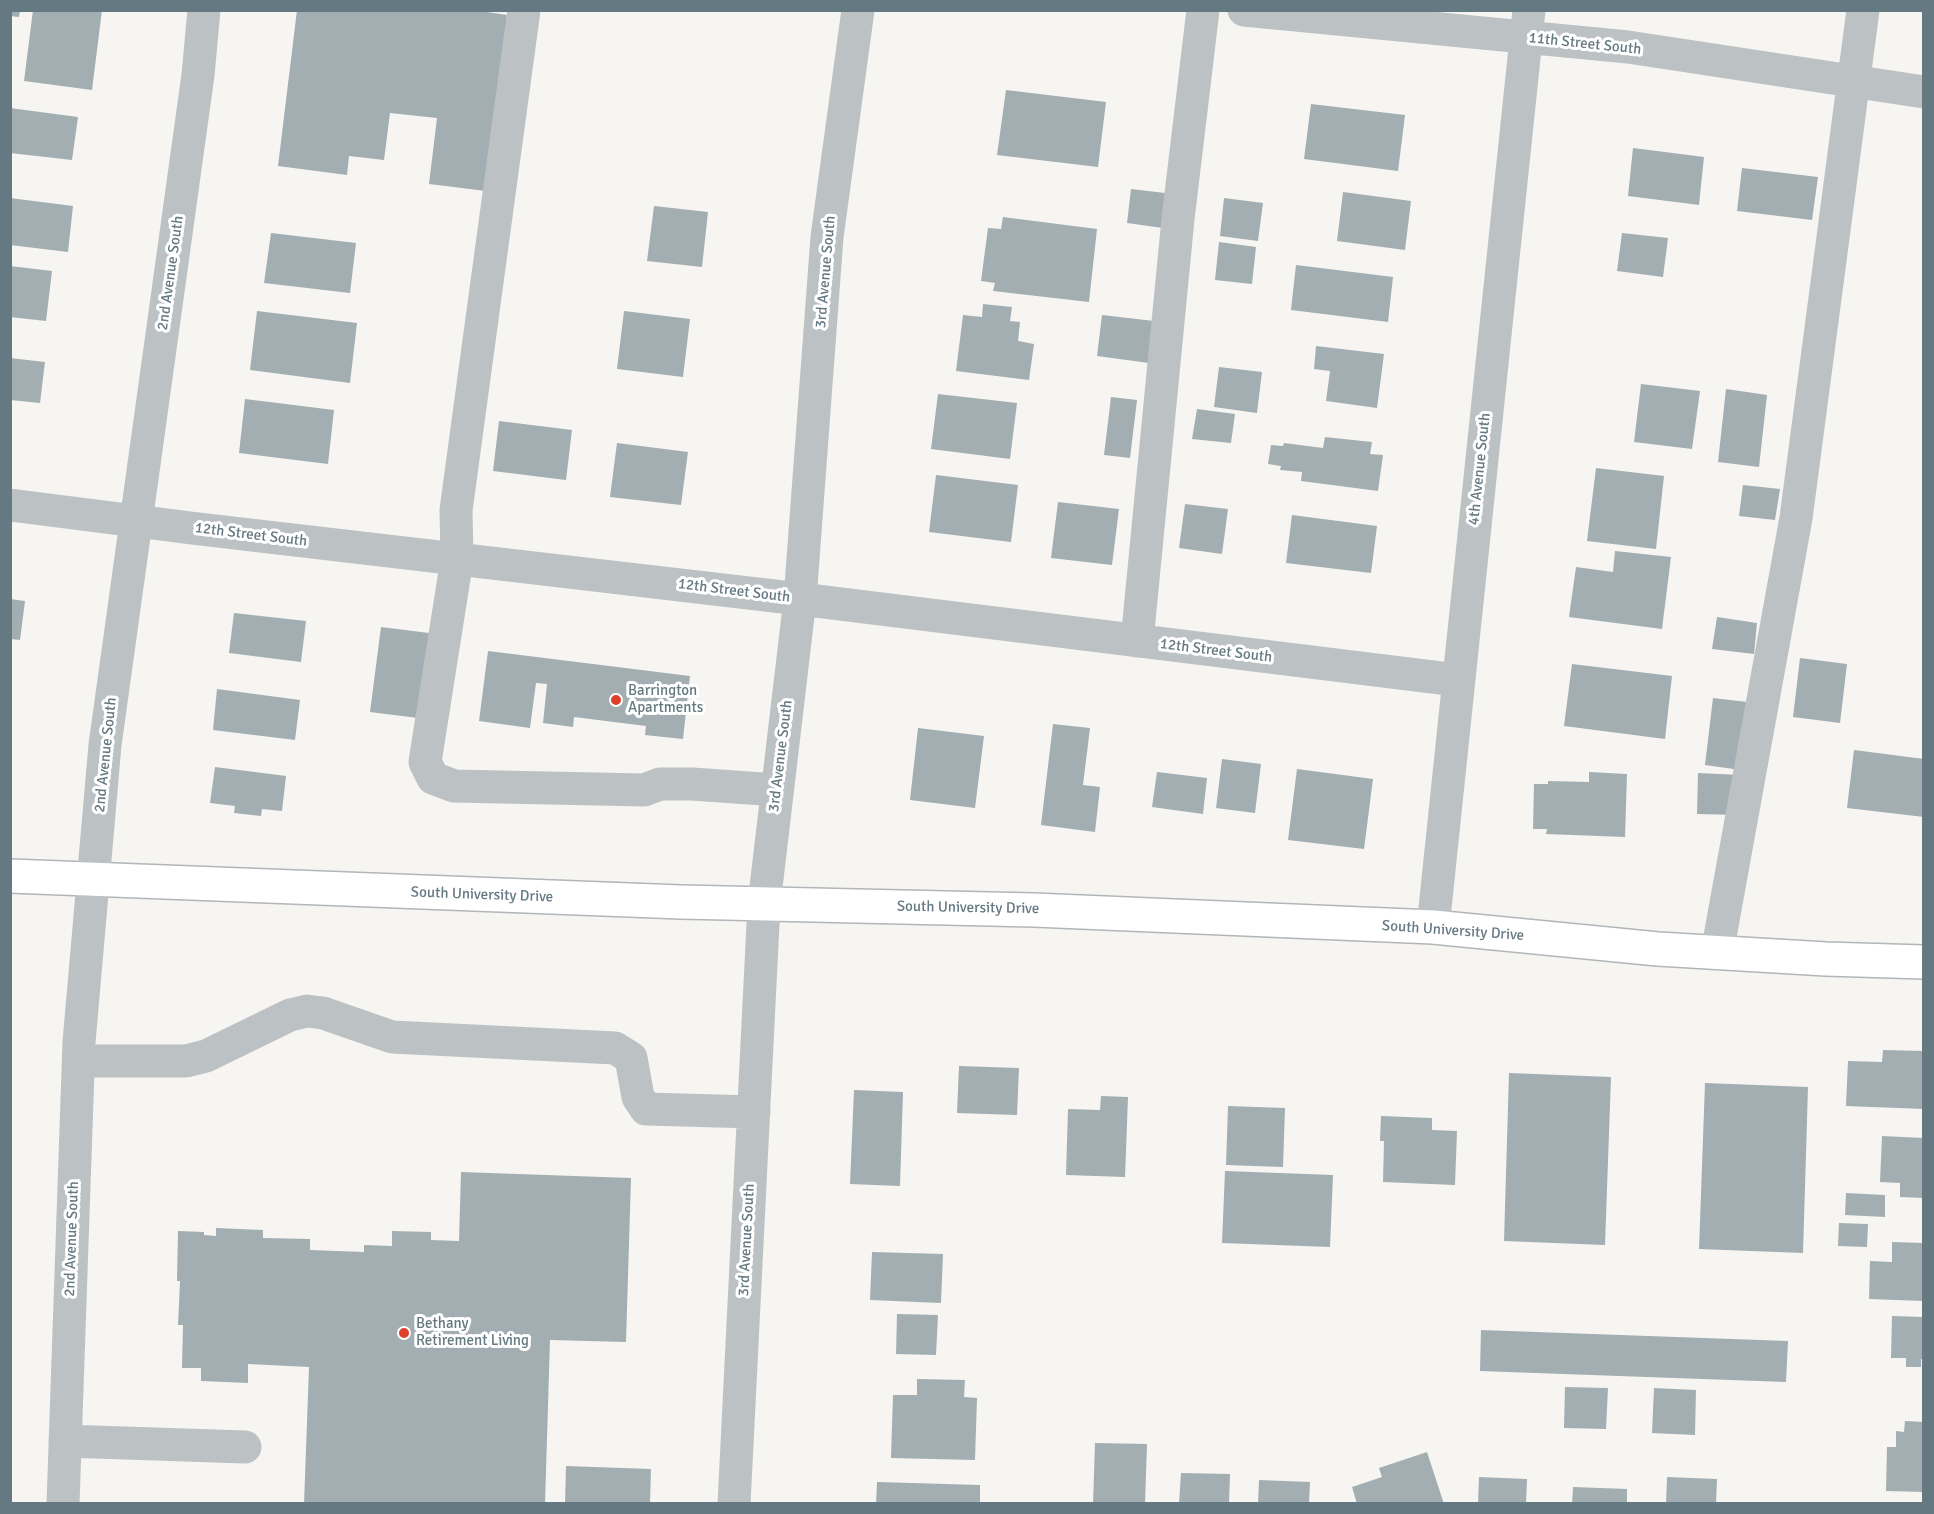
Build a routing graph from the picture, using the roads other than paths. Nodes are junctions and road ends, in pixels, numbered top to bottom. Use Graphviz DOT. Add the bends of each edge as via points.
graph roads {
  1 [pos="204,10"];
  2 [pos="525,10"];
  3 [pos="858,10"];
  4 [pos="1203,10"];
  5 [pos="1244,10"];
  6 [pos="1863,10"];
  7 [pos="1528,24"];
  8 [pos="1853,82"];
  9 [pos="1923,92"];
  10 [pos="10,505"];
  11 [pos="136,522"];
  12 [pos="457,559"];
  13 [pos="800,599"];
  14 [pos="1137,641"];
  15 [pos="1457,680"];
  16 [pos="777,790"];
  17 [pos="10,876"];
  18 [pos="94,880"];
  19 [pos="764,904"];
  20 [pos="1432,927"];
  21 [pos="1717,953"];
  22 [pos="1923,962"];
  23 [pos="79,1061"];
  24 [pos="754,1112"];
  25 [pos="65,1442"];
  26 [pos="245,1447"];
  27 [pos="63,1503"];
  28 [pos="734,1503"];
  1 -- 11 [label="street, 2nd Avenue South"];
  2 -- 12 [label="street" via="456,510"];
  3 -- 13 [label="street, 3rd Avenue South" via="827,237"];
  4 -- 14 [label="street" via="1178,219"];
  5 -- 7 [label="street, 11th Street South"];
  6 -- 8 [label="street"];
  7 -- 8 [label="street, 11th Street South" via="1628,47"];
  7 -- 15 [label="street, 4th Avenue South"];
  8 -- 9 [label="street, 11th Street South"];
  8 -- 21 [label="street" via="1796,518"];
  10 -- 11 [label="street, 12th Street South"];
  11 -- 12 [label="street, 12th Street South"];
  11 -- 18 [label="street, 2nd Avenue South" via="105,745"];
  12 -- 13 [label="street, 12th Street South"];
  12 -- 16 [label="street" via="425,762 433,778 454,786 644,790 660,784 692,784"];
  13 -- 14 [label="street, 12th Street South"];
  13 -- 16 [label="street, 3rd Avenue South"];
  14 -- 15 [label="street, 12th Street South"];
  15 -- 20 [label="street, 4th Avenue South"];
  16 -- 19 [label="street, 3rd Avenue South"];
  17 -- 18 [label="main road, South University Drive"];
  18 -- 19 [label="main road, South University Drive"];
  18 -- 23 [label="street, 2nd Avenue South"];
  19 -- 20 [label="main road, South University Drive" via="1034,910"];
  19 -- 24 [label="street, 3rd Avenue South"];
  20 -- 21 [label="main road, South University Drive"];
  21 -- 22 [label="main road, South University Drive"];
  23 -- 24 [label="street" via="186,1061 206,1056 290,1015 307,1011 392,1037 615,1047 631,1058 638,1097 646,1109"];
  23 -- 25 [label="street, 2nd Avenue South"];
  24 -- 28 [label="street, 3rd Avenue South"];
  25 -- 26 [label="street"];
  25 -- 27 [label="street, 2nd Avenue South"];
}
